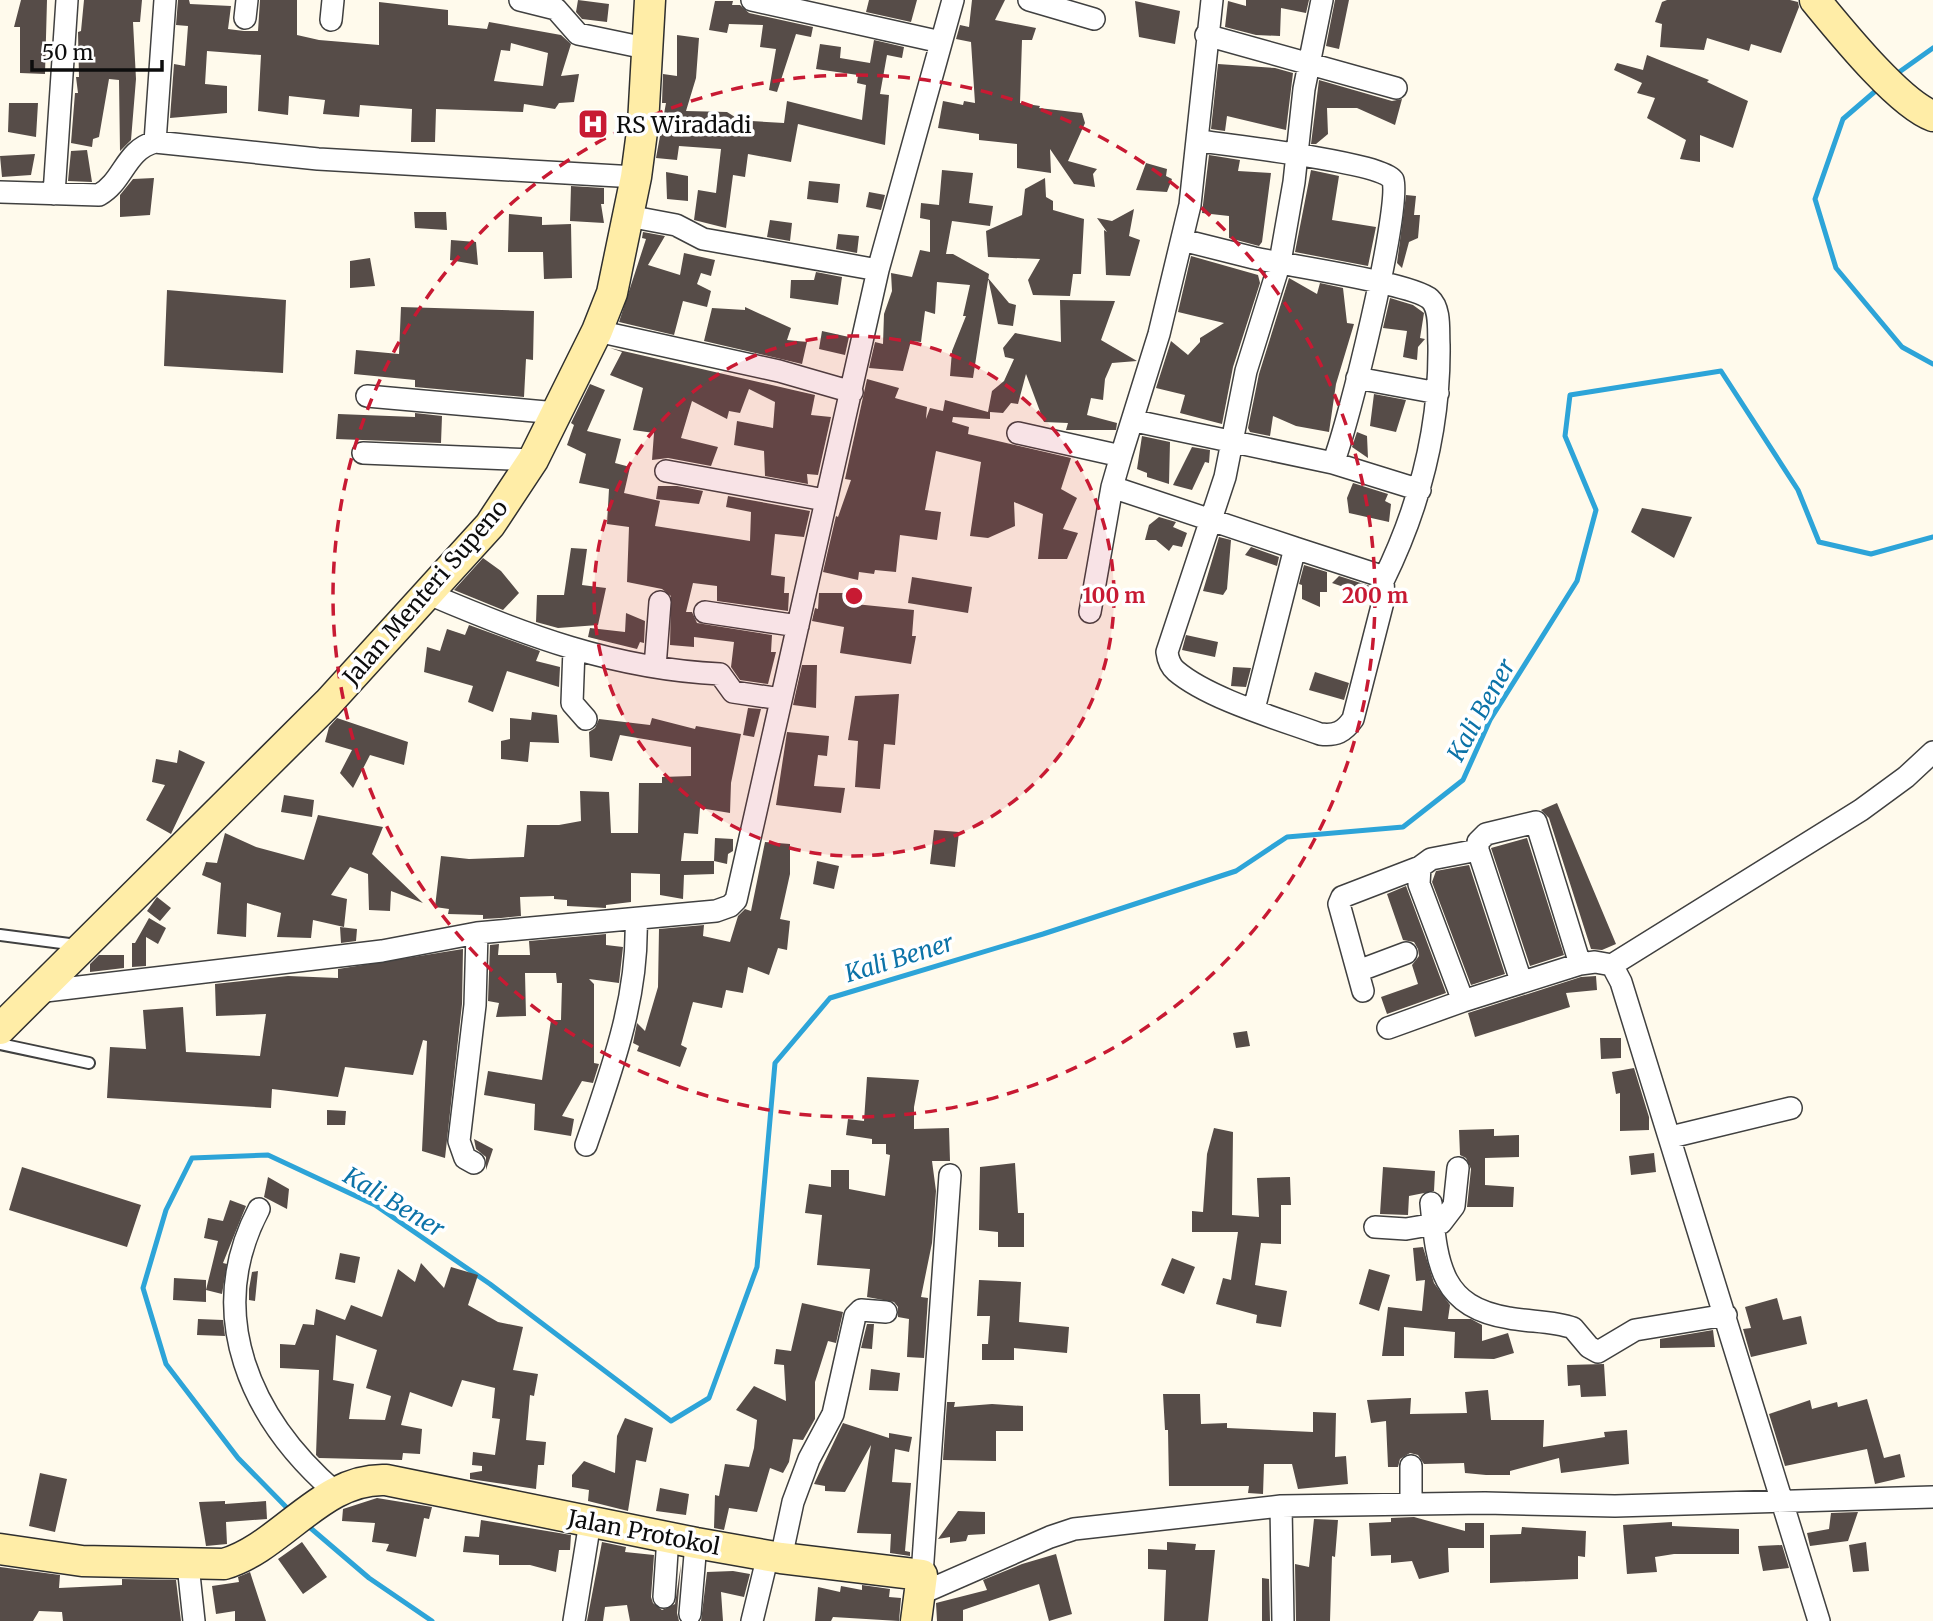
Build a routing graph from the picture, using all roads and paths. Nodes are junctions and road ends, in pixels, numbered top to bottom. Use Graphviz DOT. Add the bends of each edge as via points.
graph roads {
  1 [pos="67,0"];
  2 [pos="165,0"];
  3 [pos="520,0"];
  4 [pos="650,0"];
  5 [pos="752,0"];
  6 [pos="953,0"];
  7 [pos="1029,0"];
  8 [pos="1212,0"];
  9 [pos="1322,0"];
  10 [pos="1815,0"];
  11 [pos="1094,19"];
  12 [pos="1206,35"];
  13 [pos="941,42"];
  14 [pos="650,49"];
  15 [pos="1309,65"];
  16 [pos="1396,88"];
  17 [pos="1933,116"];
  18 [pos="1199,141"];
  19 [pos="155,142"];
  20 [pos="1297,155"];
  21 [pos="636,177"];
  22 [pos="0,192"];
  23 [pos="54,194"];
  24 [pos="628,216"];
  25 [pos="1182,240"];
  26 [pos="1280,262"];
  27 [pos="878,270"];
  28 [pos="1378,283"];
  29 [pos="597,331"];
  30 [pos="1357,378"];
  31 [pos="852,392"];
  32 [pos="1438,393"];
  33 [pos="367,397"];
  34 [pos="557,413"];
  35 [pos="1135,421"];
  36 [pos="1018,433"];
  37 [pos="1232,441"];
  38 [pos="363,453"];
  39 [pos="1121,456"];
  40 [pos="533,460"];
  41 [pos="1333,463"];
  42 [pos="666,471"];
  43 [pos="1112,487"];
  44 [pos="1420,490"];
  45 [pos="825,500"];
  46 [pos="1212,519"];
  47 [pos="1295,548"];
  48 [pos="1383,581"];
  49 [pos="429,594"];
  50 [pos="660,602"];
  51 [pos="705,612"];
  52 [pos="1090,612"];
  53 [pos="798,626"];
  54 [pos="574,649"];
  55 [pos="655,667"];
  56 [pos="781,699"];
  57 [pos="1254,709"];
  58 [pos="586,719"];
  59 [pos="1933,752"];
  60 [pos="1478,850"];
  61 [pos="1420,867"];
  62 [pos="636,919"];
  63 [pos="477,933"];
  64 [pos="0,935"];
  65 [pos="83,945"];
  66 [pos="1405,953"];
  67 [pos="1580,964"];
  68 [pos="1612,965"];
  69 [pos="1521,982"];
  70 [pos="37,992"];
  71 [pos="1462,1001"];
  72 [pos="1388,1028"];
  73 [pos="0,1029"];
  74 [pos="0,1044"];
  75 [pos="89,1063"];
  76 [pos="1791,1108"];
  77 [pos="1671,1137"];
  78 [pos="586,1145"];
  79 [pos="474,1163"];
  80 [pos="1458,1168"];
  81 [pos="950,1175"];
  82 [pos="1431,1203"];
  83 [pos="259,1209"];
  84 [pos="1433,1226"];
  85 [pos="1375,1227"];
  86 [pos="886,1312"];
  87 [pos="1726,1315"];
  88 [pos="1411,1466"];
  89 [pos="331,1496"];
  90 [pos="1933,1497"];
  91 [pos="1782,1501"];
  92 [pos="1411,1504"];
  93 [pos="1281,1506"];
  94 [pos="590,1522"];
  95 [pos="682,1540"];
  96 [pos="0,1549"];
  97 [pos="774,1556"];
  98 [pos="188,1565"];
  99 [pos="664,1597"];
  100 [pos="919,1597"];
  101 [pos="690,1615"];
  102 [pos="194,1621"];
  103 [pos="574,1621"];
  104 [pos="752,1621"];
  105 [pos="1283,1621"];
  106 [pos="1819,1621"];
  1 -- 23 [label="street"];
  2 -- 19 [label="street"];
  3 -- 14 [label="street" via="556,9 578,34"];
  4 -- 14 [label="main road, Jalan Menteri Supeno"];
  5 -- 13 [label="street"];
  6 -- 13 [label="street"];
  7 -- 11 [label="street"];
  8 -- 12 [label="street"];
  9 -- 15 [label="street"];
  10 -- 17 [label="main road" via="1865,60"];
  12 -- 15 [label="street"];
  12 -- 18 [label="street"];
  13 -- 27 [label="street"];
  14 -- 21 [label="main road, Jalan Menteri Supeno"];
  15 -- 16 [label="street"];
  15 -- 20 [label="street"];
  18 -- 20 [label="street"];
  18 -- 25 [label="street"];
  19 -- 21 [label="street" via="318,159"];
  19 -- 23 [label="street" via="132,153 109,188 99,195"];
  20 -- 26 [label="street"];
  20 -- 28 [label="street" via="1376,170 1393,180"];
  21 -- 24 [label="main road, Jalan Menteri Supeno"];
  22 -- 23 [label="street"];
  24 -- 27 [label="street" via="676,225 713,242"];
  24 -- 29 [label="main road, Jalan Menteri Supeno" via="612,293"];
  25 -- 26 [label="street"];
  25 -- 35 [label="street"];
  26 -- 28 [label="street"];
  26 -- 37 [label="street" via="1246,372"];
  27 -- 31 [label="street"];
  28 -- 30 [label="street"];
  28 -- 32 [label="street" via="1422,294 1433,302 1438,316"];
  29 -- 31 [label="street"];
  29 -- 34 [label="main road, Jalan Menteri Supeno"];
  30 -- 32 [label="street"];
  30 -- 41 [label="street"];
  31 -- 45 [label="street"];
  32 -- 44 [label="street"];
  33 -- 34 [label="street"];
  34 -- 40 [label="main road, Jalan Menteri Supeno"];
  35 -- 37 [label="street"];
  35 -- 39 [label="street"];
  36 -- 39 [label="street"];
  37 -- 41 [label="street"];
  37 -- 46 [label="street"];
  38 -- 40 [label="street"];
  39 -- 43 [label="street"];
  40 -- 49 [label="main road, Jalan Menteri Supeno" via="490,526"];
  41 -- 44 [label="street"];
  42 -- 45 [label="street"];
  43 -- 46 [label="street"];
  43 -- 52 [label="street"];
  44 -- 48 [label="street"];
  45 -- 53 [label="street"];
  46 -- 47 [label="street"];
  46 -- 57 [label="street" via="1168,661 1195,684"];
  47 -- 48 [label="street" via="1378,575"];
  47 -- 57 [label="street"];
  48 -- 57 [label="street" via="1381,611 1353,719 1347,727 1320,734"];
  49 -- 54 [label="street" via="522,634"];
  49 -- 65 [label="main road, Jalan Menteri Supeno" via="328,703"];
  50 -- 55 [label="street"];
  51 -- 53 [label="street"];
  53 -- 56 [label="street"];
  54 -- 55 [label="street"];
  54 -- 58 [label="street" via="572,703"];
  55 -- 56 [label="street" via="720,674 733,692"];
  56 -- 62 [label="street" via="736,900 716,911"];
  59 -- 68 [label="street" via="1861,810"];
  60 -- 61 [label="street" via="1431,859"];
  60 -- 67 [label="street" via="1478,842 1486,834 1536,822"];
  60 -- 69 [label="street"];
  61 -- 66 [label="street" via="1342,897 1339,904 1360,981"];
  61 -- 71 [label="street" via="1419,884"];
  62 -- 63 [label="street"];
  62 -- 78 [label="street" via="627,1009"];
  63 -- 70 [label="street" via="382,951"];
  63 -- 79 [label="street" via="459,1141 465,1158"];
  64 -- 65 [label="lane"];
  65 -- 70 [label="main road, Jalan Menteri Supeno"];
  67 -- 68 [label="street"];
  67 -- 69 [label="street"];
  68 -- 77 [label="street"];
  69 -- 71 [label="street"];
  70 -- 73 [label="main road, Jalan Menteri Supeno"];
  71 -- 72 [label="street"];
  74 -- 75 [label="lane"];
  76 -- 77 [label="street"];
  77 -- 87 [label="street"];
  80 -- 84 [label="street" via="1449,1216"];
  81 -- 100 [label="street"];
  82 -- 84 [label="street"];
  83 -- 89 [label="street" via="248,1230 234,1289 248,1379 277,1430"];
  84 -- 85 [label="street"];
  84 -- 87 [label="street" via="1440,1270 1463,1301 1505,1318 1573,1328 1594,1351 1604,1351 1635,1330"];
  86 -- 97 [label="street" via="861,1310 855,1316 833,1415 809,1459"];
  87 -- 91 [label="street"];
  88 -- 92 [label="street"];
  89 -- 94 [label="main road, Jalan Protokol" via="371,1479 386,1480"];
  89 -- 98 [label="main road, Jalan Protokol" via="238,1560"];
  90 -- 91 [label="street"];
  91 -- 92 [label="street" via="1615,1506"];
  91 -- 106 [label="street"];
  92 -- 93 [label="street"];
  93 -- 100 [label="street" via="1074,1530"];
  93 -- 105 [label="street"];
  94 -- 95 [label="main road, Jalan Protokol"];
  94 -- 103 [label="street"];
  95 -- 97 [label="main road, Jalan Protokol"];
  95 -- 99 [label="street"];
  95 -- 101 [label="street"];
  96 -- 98 [label="main road, Jalan Protokol" via="82,1561"];
  97 -- 100 [label="main road, Jalan Protokol"];
  97 -- 104 [label="street"];
  98 -- 102 [label="street"];
}
